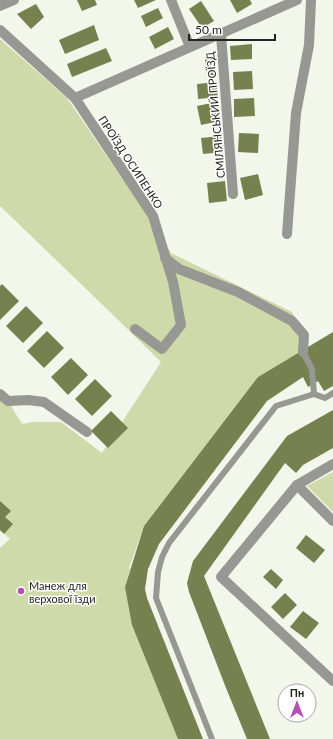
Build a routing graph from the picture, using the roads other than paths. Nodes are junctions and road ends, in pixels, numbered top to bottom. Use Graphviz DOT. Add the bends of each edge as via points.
graph roads {
  1 [pos="14,0"];
  2 [pos="171,0"];
  3 [pos="297,0"];
  4 [pos="311,0"];
  5 [pos="0,6"];
  6 [pos="0,30"];
  7 [pos="221,35"];
  8 [pos="190,47"];
  9 [pos="75,98"];
  10 [pos="233,194"];
  11 [pos="287,234"];
  12 [pos="165,258"];
  13 [pos="135,329"];
  14 [pos="303,352"];
  15 [pos="0,394"];
  16 [pos="314,394"];
  17 [pos="333,394"];
  18 [pos="87,432"];
  19 [pos="333,464"];
  20 [pos="297,485"];
  21 [pos="333,521"];
  22 [pos="333,681"];
  23 [pos="212,739"];
  1 -- 5 [label="street"];
  2 -- 8 [label="street"];
  3 -- 7 [label="street"];
  4 -- 11 [label="street" via="309,45 296,112"];
  6 -- 9 [label="street, ПРОЇЗД ОСИПЕНКО"];
  7 -- 8 [label="street"];
  7 -- 10 [label="street, СМІЛЯНСЬКИЙ ПРОЇЗД"];
  8 -- 9 [label="street"];
  9 -- 12 [label="street, ПРОЇЗД ОСИПЕНКО" via="153,216"];
  12 -- 13 [label="street, ПРОЇЗД ОСИПЕНКО" via="173,282 181,325 162,349"];
  12 -- 14 [label="street" via="179,269 238,292 292,321 304,334"];
  14 -- 16 [label="lane" via="312,369"];
  15 -- 18 [label="street" via="8,401 44,402"];
  16 -- 17 [label="lane" via="324,398"];
  16 -- 23 [label="lane" via="276,406 169,543 162,557 156,598"];
  19 -- 20 [label="street"];
  20 -- 21 [label="street"];
  20 -- 22 [label="street" via="221,577"];
}
